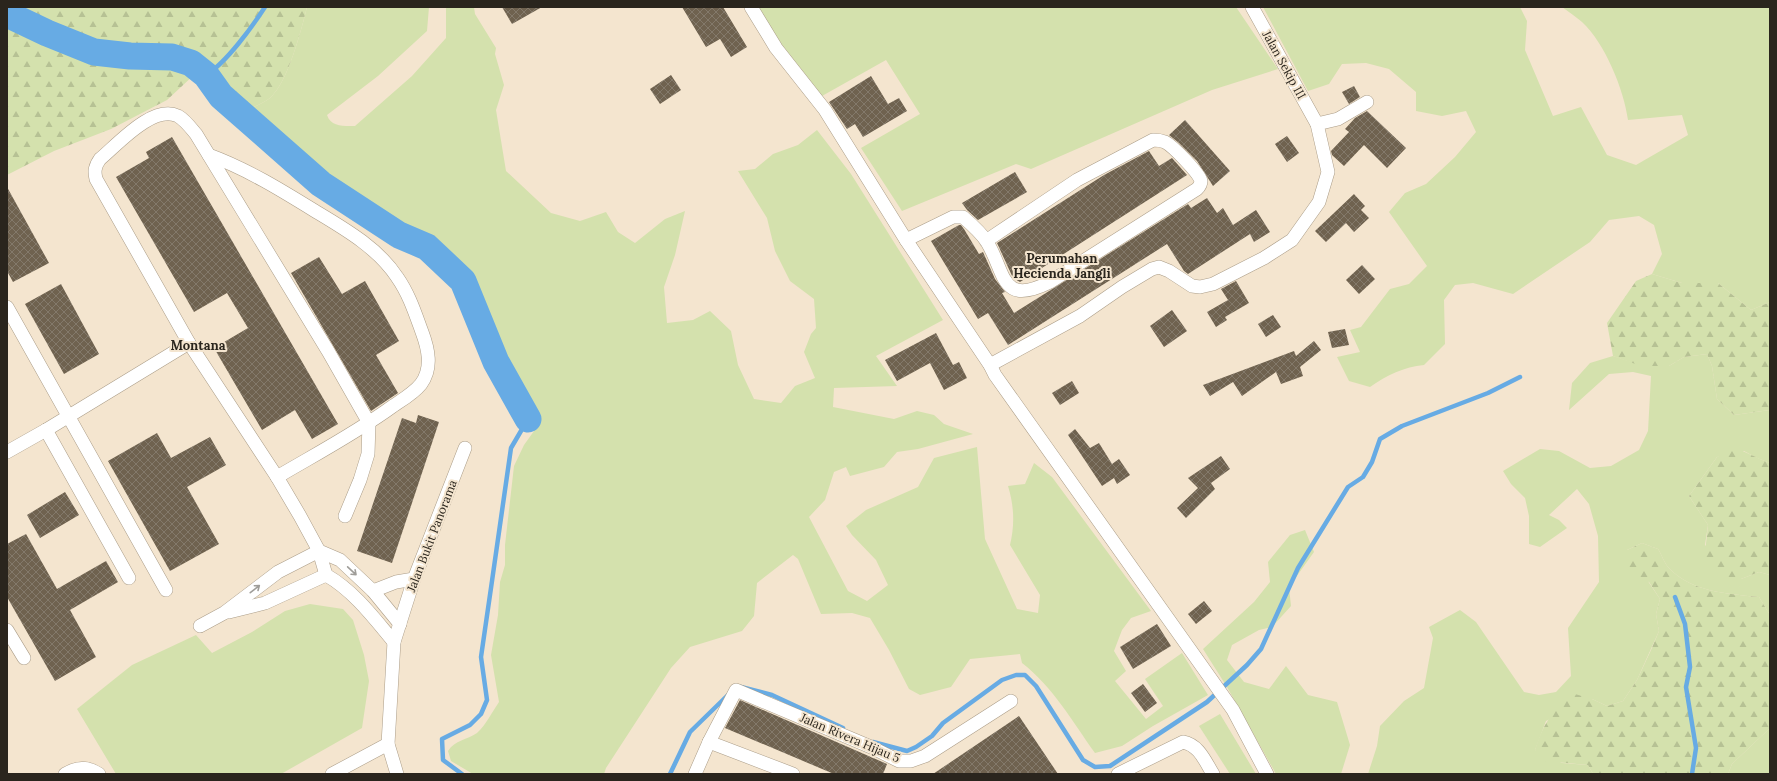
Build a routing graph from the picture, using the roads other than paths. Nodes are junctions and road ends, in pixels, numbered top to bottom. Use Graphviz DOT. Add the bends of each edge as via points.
graph roads {
  1 [pos="751,7"];
  2 [pos="1252,7"];
  3 [pos="1367,102"];
  4 [pos="1317,124"];
  5 [pos="209,155"];
  6 [pos="906,240"];
  7 [pos="986,241"];
  8 [pos="7,306"];
  9 [pos="188,343"];
  10 [pos="990,365"];
  11 [pos="70,416"];
  12 [pos="369,424"];
  13 [pos="46,430"];
  14 [pos="465,448"];
  15 [pos="7,452"];
  16 [pos="277,477"];
  17 [pos="345,516"];
  18 [pos="319,551"];
  19 [pos="326,575"];
  20 [pos="129,578"];
  21 [pos="414,580"];
  22 [pos="166,590"];
  23 [pos="373,591"];
  24 [pos="224,613"];
  25 [pos="400,624"];
  26 [pos="200,626"];
  27 [pos="7,630"];
  28 [pos="394,642"];
  29 [pos="24,658"];
  30 [pos="1011,701"];
  31 [pos="709,742"];
  32 [pos="388,744"];
  33 [pos="900,768"];
  34 [pos="65,774"];
  35 [pos="99,774"];
  36 [pos="332,774"];
  37 [pos="397,774"];
  38 [pos="695,774"];
  39 [pos="793,774"];
  40 [pos="1118,774"];
  41 [pos="1213,774"];
  42 [pos="1267,774"];
  1 -- 6 [label="street" via="776,48 825,110"];
  2 -- 4 [label="street, Jalan Sekip III"];
  3 -- 4 [label="street" via="1338,119"];
  4 -- 10 [label="street, Jalan Sekip III" via="1328,172 1319,202 1292,240 1264,258 1212,284 1200,287 1192,286 1164,269 1152,268 1080,316"];
  5 -- 9 [label="street" via="196,134 178,116 159,115 150,118 100,159 94,172"];
  5 -- 12 [label="street" via="328,351"];
  5 -- 12 [label="street" via="253,174 344,229 384,260 398,277 412,304 427,347 429,363 422,384"];
  6 -- 7 [label="street" via="953,217 963,217"];
  6 -- 10 [label="street"];
  7 -- 7 [label="street" via="1077,180 1152,140 1159,140 1173,148 1200,180 1197,190 1038,288 1019,291 1010,286 1001,275"];
  8 -- 11 [label="street"];
  9 -- 11 [label="street"];
  9 -- 16 [label="street"];
  10 -- 42 [label="street" via="1233,710"];
  11 -- 13 [label="street"];
  11 -- 22 [label="street"];
  12 -- 16 [label="street"];
  12 -- 17 [label="street" via="368,454"];
  13 -- 15 [label="street"];
  13 -- 20 [label="street"];
  14 -- 21 [label="street, Jalan Bukit Panorama"];
  16 -- 18 [label="street"];
  18 -- 19 [label="street"];
  18 -- 23 [label="street, one-way" via="340,560"];
  24 -- 18 [label="street, one-way" via="278,572"];
  19 -- 24 [label="street" via="265,603"];
  19 -- 28 [label="street" via="338,581 361,602"];
  21 -- 23 [label="street" via="396,582"];
  21 -- 25 [label="street, Jalan Bukit Panorama"];
  23 -- 25 [label="street"];
  24 -- 26 [label="street"];
  25 -- 28 [label="street, Jalan Bukit Panorama"];
  27 -- 29 [label="street"];
  28 -- 32 [label="street, Jalan Bukit Panorama"];
  30 -- 33 [label="street, Jalan Rivera Hijau 5" via="925,756"];
  31 -- 33 [label="street, Jalan Rivera Hijau 5" via="736,690 871,747"];
  31 -- 38 [label="street, Jalan Rivera Hijau 5"];
  31 -- 39 [label="street"];
  32 -- 36 [label="street"];
  32 -- 37 [label="street, Jalan Bukit Panorama"];
  34 -- 35 [label="street" via="80,767 92,769"];
  40 -- 41 [label="street" via="1183,742 1197,748"];
}
